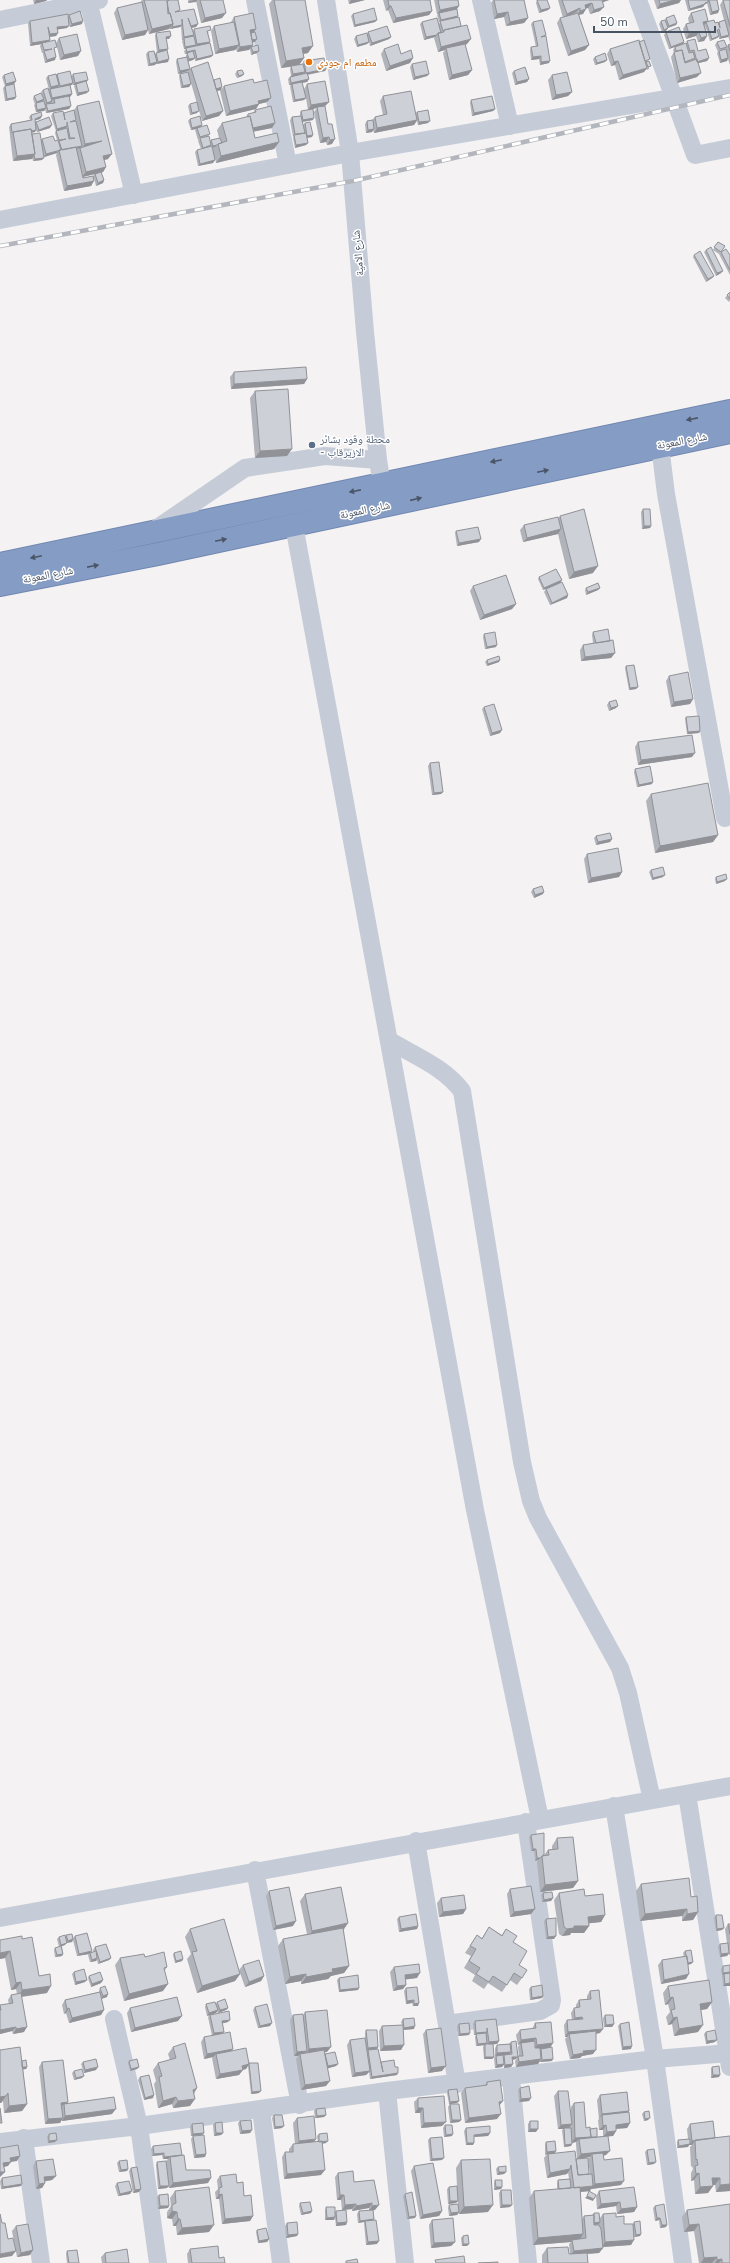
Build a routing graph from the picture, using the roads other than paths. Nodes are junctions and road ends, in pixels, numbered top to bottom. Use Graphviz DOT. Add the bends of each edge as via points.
graph roads {
  1 [pos="255,0"];
  2 [pos="326,0"];
  3 [pos="481,0"];
  4 [pos="638,0"];
  5 [pos="92,1"];
  6 [pos="0,20"];
  7 [pos="730,88"];
  8 [pos="674,98"];
  9 [pos="510,126"];
  10 [pos="730,148"];
  11 [pos="350,153"];
  12 [pos="288,166"];
  13 [pos="134,195"];
  14 [pos="0,219"];
  15 [pos="730,411"];
  16 [pos="730,432"];
  17 [pos="660,446"];
  18 [pos="378,460"];
  19 [pos="384,496"];
  20 [pos="294,525"];
  21 [pos="152,532"];
  22 [pos="0,564"];
  23 [pos="0,584"];
  24 [pos="725,818"];
  25 [pos="390,1041"];
  26 [pos="730,1786"];
  27 [pos="687,1794"];
  28 [pos="652,1800"];
  29 [pos="614,1806"];
  30 [pos="533,1821"];
  31 [pos="416,1841"];
  32 [pos="255,1870"];
  33 [pos="0,1918"];
  34 [pos="114,2019"];
  35 [pos="447,2024"];
  36 [pos="729,2057"];
  37 [pos="655,2059"];
  38 [pos="511,2077"];
  39 [pos="457,2084"];
  40 [pos="387,2091"];
  41 [pos="300,2105"];
  42 [pos="261,2110"];
  43 [pos="139,2126"];
  44 [pos="24,2138"];
  45 [pos="0,2142"];
  46 [pos="42,2263"];
  47 [pos="158,2263"];
  48 [pos="281,2263"];
  49 [pos="405,2263"];
  50 [pos="528,2263"];
  51 [pos="683,2263"];
  1 -- 12 [label="street"];
  2 -- 11 [label="street, شارع الامية"];
  3 -- 9 [label="street"];
  4 -- 8 [label="street"];
  5 -- 6 [label="street"];
  5 -- 13 [label="street"];
  7 -- 8 [label="street"];
  8 -- 9 [label="street"];
  8 -- 10 [label="street" via="695,155"];
  9 -- 11 [label="street"];
  11 -- 12 [label="street"];
  11 -- 18 [label="street, شارع الامية"];
  12 -- 13 [label="street"];
  13 -- 14 [label="street"];
  15 -- 19 [label="highway, شارع المعونة, one-way"];
  16 -- 17 [label="highway, شارع المعونة"];
  19 -- 17 [label="highway, شارع المعونة, one-way"];
  17 -- 24 [label="street" via="666,494"];
  18 -- 19 [label="street, شارع الامية"];
  18 -- 21 [label="street" via="325,456 245,468"];
  19 -- 20 [label="highway, شارع المعونة"];
  19 -- 21 [label="highway, شارع المعونة, one-way"];
  23 -- 20 [label="highway, شارع المعونة, one-way"];
  20 -- 25 [label="street"];
  21 -- 22 [label="highway, شارع المعونة, one-way"];
  25 -- 28 [label="street" via="452,1078 462,1091 522,1462 531,1501 620,1668"];
  25 -- 30 [label="street"];
  26 -- 27 [label="street"];
  27 -- 28 [label="street"];
  27 -- 36 [label="street"];
  28 -- 29 [label="street"];
  29 -- 30 [label="street"];
  29 -- 37 [label="street"];
  30 -- 31 [label="street"];
  30 -- 35 [label="street" via="551,2005 540,2012"];
  31 -- 32 [label="street"];
  31 -- 35 [label="street"];
  32 -- 33 [label="street"];
  32 -- 41 [label="street"];
  34 -- 43 [label="street"];
  35 -- 39 [label="street"];
  36 -- 37 [label="street"];
  37 -- 38 [label="street"];
  37 -- 51 [label="street"];
  38 -- 39 [label="street"];
  38 -- 50 [label="street"];
  39 -- 40 [label="street"];
  40 -- 41 [label="street"];
  40 -- 49 [label="street"];
  41 -- 42 [label="street"];
  42 -- 43 [label="street"];
  42 -- 48 [label="street"];
  43 -- 44 [label="street"];
  43 -- 47 [label="street"];
  44 -- 45 [label="street"];
  44 -- 46 [label="street"];
}
